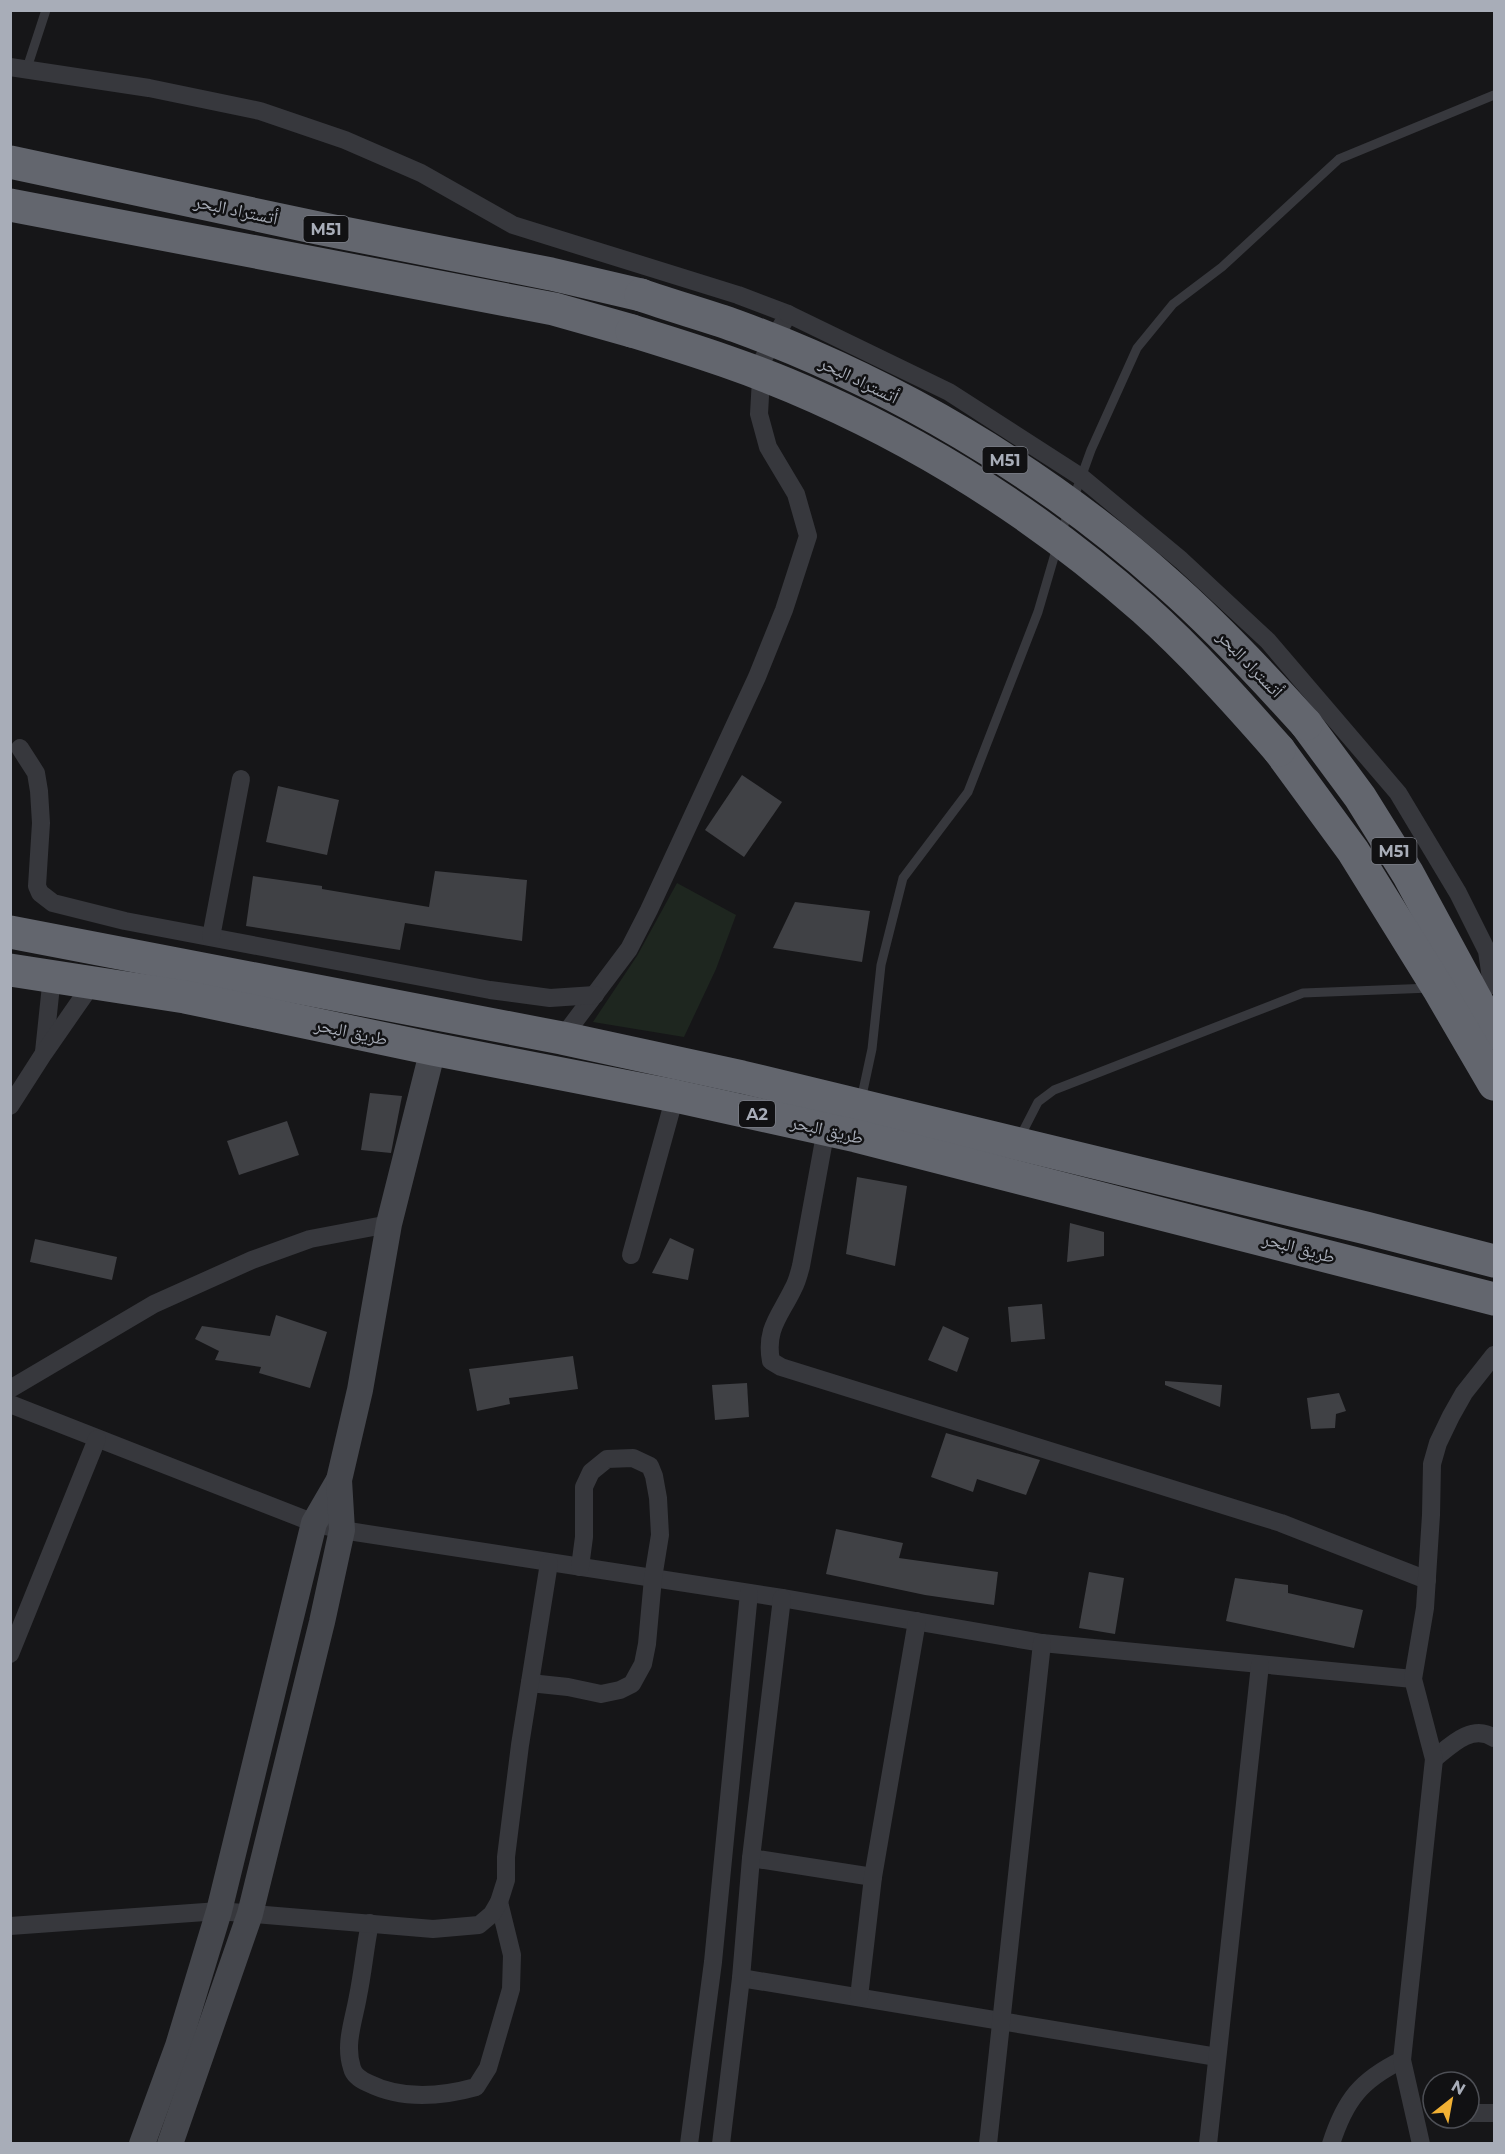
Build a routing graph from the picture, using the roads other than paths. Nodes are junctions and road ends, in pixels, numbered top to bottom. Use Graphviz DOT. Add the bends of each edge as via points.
graph roads {
  1 [pos="46,10"];
  2 [pos="18,69"];
  3 [pos="1494,94"];
  4 [pos="10,162"];
  5 [pos="10,205"];
  6 [pos="788,314"];
  7 [pos="1081,477"];
  8 [pos="20,748"];
  9 [pos="241,779"];
  10 [pos="10,932"];
  11 [pos="212,937"];
  12 [pos="10,970"];
  13 [pos="52,976"];
  14 [pos="94,981"];
  15 [pos="1467,986"];
  16 [pos="490,990"];
  17 [pos="595,995"];
  18 [pos="480,1022"];
  19 [pos="1494,1033"];
  20 [pos="562,1038"];
  21 [pos="433,1049"];
  22 [pos="44,1053"];
  23 [pos="1494,1084"];
  24 [pos="675,1096"];
  25 [pos="860,1105"];
  26 [pos="10,1106"];
  27 [pos="826,1129"];
  28 [pos="1016,1144"];
  29 [pos="389,1224"];
  30 [pos="631,1255"];
  31 [pos="1494,1261"];
  32 [pos="1494,1299"];
  33 [pos="1494,1355"];
  34 [pos="10,1389"];
  35 [pos="10,1404"];
  36 [pos="98,1438"];
  37 [pos="339,1480"];
  38 [pos="315,1523"];
  39 [pos="342,1530"];
  40 [pos="549,1563"];
  41 [pos="580,1568"];
  42 [pos="653,1578"];
  43 [pos="1427,1580"];
  44 [pos="749,1593"];
  45 [pos="782,1598"];
  46 [pos="916,1621"];
  47 [pos="1041,1642"];
  48 [pos="10,1654"];
  49 [pos="1260,1665"];
  50 [pos="1413,1680"];
  51 [pos="530,1683"];
  52 [pos="1494,1738"];
  53 [pos="1434,1759"];
  54 [pos="751,1858"];
  55 [pos="873,1877"];
  56 [pos="499,1902"];
  57 [pos="219,1911"];
  58 [pos="250,1914"];
  59 [pos="370,1923"];
  60 [pos="10,1926"];
  61 [pos="741,1978"];
  62 [pos="859,1997"];
  63 [pos="1000,2021"];
  64 [pos="1217,2057"];
  65 [pos="1402,2060"];
  66 [pos="1414,2113"];
  67 [pos="1421,2113"];
  68 [pos="142,2144"];
  69 [pos="170,2144"];
  70 [pos="688,2144"];
  71 [pos="721,2144"];
  72 [pos="988,2144"];
  73 [pos="1208,2144"];
  74 [pos="1331,2144"];
  75 [pos="1421,2144"];
  1 -- 2 [label="lane"];
  2 -- 6 [label="street" via="149,88 260,111 345,140 421,173 513,225"];
  3 -- 7 [label="lane" via="1339,159 1222,267 1173,304 1137,348"];
  4 -- 15 [label="highway, أتستراد البحر / M51, bridge" via="641,295 736,326 829,364 919,409 1005,460 1088,518 1166,581 1239,650 1306,724 1360,797 1408,874"];
  5 -- 15 [label="highway, أتستراد البحر / M51, bridge" via="554,309 726,360 816,397 904,441 988,490 1068,547 1144,609 1214,677 1279,750 1353,851"];
  6 -- 7 [label="street" via="949,392"];
  6 -- 17 [label="street" via="762,361 759,414 768,447 796,494 808,536 757,677 649,910 629,948"];
  7 -- 15 [label="street" via="1268,641 1398,794 1458,892 1487,951"];
  7 -- 25 [label="lane" via="1038,612 968,792 903,878 881,965 872,1049"];
  8 -- 11 [label="street" via="36,773 41,823 37,886 45,898 75,909"];
  9 -- 11 [label="street"];
  10 -- 18 [label="highway, طريق البحر / A2"];
  11 -- 16 [label="street"];
  12 -- 13 [label="highway, طريق البحر / A2"];
  13 -- 14 [label="highway, طريق البحر / A2"];
  13 -- 22 [label="street"];
  14 -- 21 [label="highway, طريق البحر / A2"];
  14 -- 22 [label="street"];
  15 -- 19 [label="highway, M51"];
  15 -- 23 [label="highway"];
  15 -- 28 [label="lane" via="1304,993 1054,1090 1038,1102"];
  16 -- 17 [label="street" via="550,998"];
  16 -- 18 [label="street"];
  17 -- 20 [label="street"];
  18 -- 20 [label="highway, طريق البحر / A2"];
  20 -- 25 [label="highway, طريق البحر / A2"];
  21 -- 24 [label="highway, طريق البحر / A2"];
  21 -- 29 [label="main road"];
  22 -- 26 [label="street"];
  24 -- 27 [label="highway, طريق البحر / A2"];
  24 -- 30 [label="street"];
  25 -- 28 [label="highway, طريق البحر / A2"];
  27 -- 32 [label="highway, طريق البحر / A2"];
  27 -- 43 [label="street" via="801,1266 771,1330 771,1361 787,1370 1281,1522"];
  28 -- 31 [label="highway, طريق البحر / A2"];
  29 -- 34 [label="street" via="310,1239 252,1260 154,1304"];
  29 -- 37 [label="main road" via="360,1390"];
  33 -- 43 [label="street" via="1464,1394 1438,1443 1432,1464"];
  35 -- 36 [label="street"];
  36 -- 38 [label="street"];
  36 -- 48 [label="street"];
  37 -- 38 [label="main road"];
  37 -- 39 [label="main road"];
  38 -- 39 [label="street"];
  38 -- 57 [label="main road"];
  39 -- 40 [label="street"];
  39 -- 58 [label="main road"];
  40 -- 41 [label="street"];
  40 -- 51 [label="street"];
  41 -- 42 [label="street"];
  41 -- 42 [label="street" via="584,1487 591,1472 606,1459 633,1458 650,1466 658,1498 660,1535"];
  42 -- 44 [label="street"];
  42 -- 51 [label="street" via="647,1644 643,1664 632,1684 601,1694"];
  43 -- 50 [label="street"];
  44 -- 45 [label="street"];
  44 -- 70 [label="street" via="713,1962"];
  45 -- 46 [label="street"];
  45 -- 54 [label="street"];
  46 -- 47 [label="street"];
  46 -- 55 [label="street"];
  47 -- 49 [label="street"];
  47 -- 63 [label="street"];
  49 -- 50 [label="street"];
  49 -- 64 [label="street"];
  50 -- 53 [label="street"];
  51 -- 56 [label="street" via="506,1880"];
  52 -- 53 [label="street" via="1482,1732 1473,1734"];
  53 -- 65 [label="street"];
  54 -- 55 [label="street"];
  54 -- 61 [label="street"];
  55 -- 62 [label="street"];
  56 -- 59 [label="street" via="479,1925 433,1929"];
  56 -- 59 [label="street" via="512,1955 511,1989 488,2068 476,2087 451,2094 411,2096 379,2089 352,2071 349,2036"];
  57 -- 58 [label="street"];
  57 -- 60 [label="street"];
  57 -- 68 [label="main road" via="178,2046"];
  58 -- 59 [label="street"];
  58 -- 69 [label="main road"];
  61 -- 62 [label="street"];
  61 -- 71 [label="street"];
  62 -- 63 [label="street"];
  63 -- 64 [label="street"];
  63 -- 72 [label="street"];
  64 -- 73 [label="street"];
  65 -- 66 [label="street"];
  65 -- 74 [label="street" via="1363,2084 1345,2108"];
  66 -- 67 [label="street"];
  66 -- 75 [label="street"];
}
